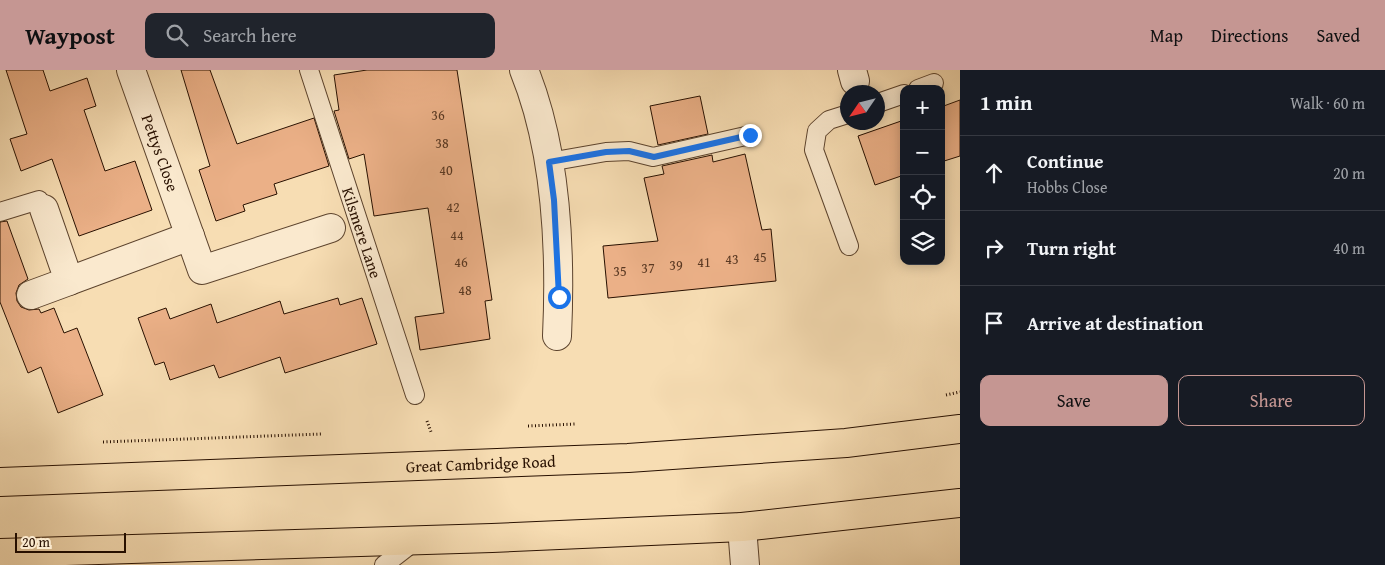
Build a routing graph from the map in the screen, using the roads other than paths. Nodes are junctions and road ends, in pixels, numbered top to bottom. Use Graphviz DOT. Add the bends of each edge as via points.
graph roads {
  1 [pos="131,70"];
  2 [pos="309,70"];
  3 [pos="524,70"];
  4 [pos="900,95"];
  5 [pos="885,101"];
  6 [pos="840,117"];
  7 [pos="750,135"];
  8 [pos="549,162"];
  9 [pos="44,209"];
  10 [pos="0,212"];
  11 [pos="331,228"];
  12 [pos="190,236"];
  13 [pos="849,246"];
  14 [pos="69,281"];
  15 [pos="31,295"];
  16 [pos="557,336"];
  17 [pos="415,395"];
  18 [pos="960,429"];
  19 [pos="0,482"];
  20 [pos="960,503"];
  21 [pos="742,527"];
  22 [pos="416,540"];
  23 [pos="0,552"];
  24 [pos="156,557"];
  25 [pos="384,565"];
  26 [pos="745,565"];
  1 -- 12 [label="street, Pettys Close"];
  2 -- 17 [label="lane, Kilsmere Lane"];
  3 -- 8 [label="street"];
  4 -- 5 [label="lane"];
  6 -- 13 [label="lane" via="829,120 818,131 814,150"];
  7 -- 8 [label="lane" via="654,157 629,151 606,152"];
  8 -- 16 [label="street" via="559,297"];
  9 -- 10 [label="lane" via="39,200"];
  9 -- 14 [label="street"];
  11 -- 12 [label="street, Pettys Close" via="202,270"];
  12 -- 14 [label="street"];
  14 -- 15 [label="street"];
  18 -- 19 [label="highway, Great Cambridge Road" via="846,443 628,458"];
  20 -- 21 [label="highway"];
  21 -- 22 [label="highway"];
  21 -- 26 [label="street"];
  22 -- 24 [label="highway"];
  22 -- 25 [label="lane"];
  23 -- 24 [label="highway"];
}
